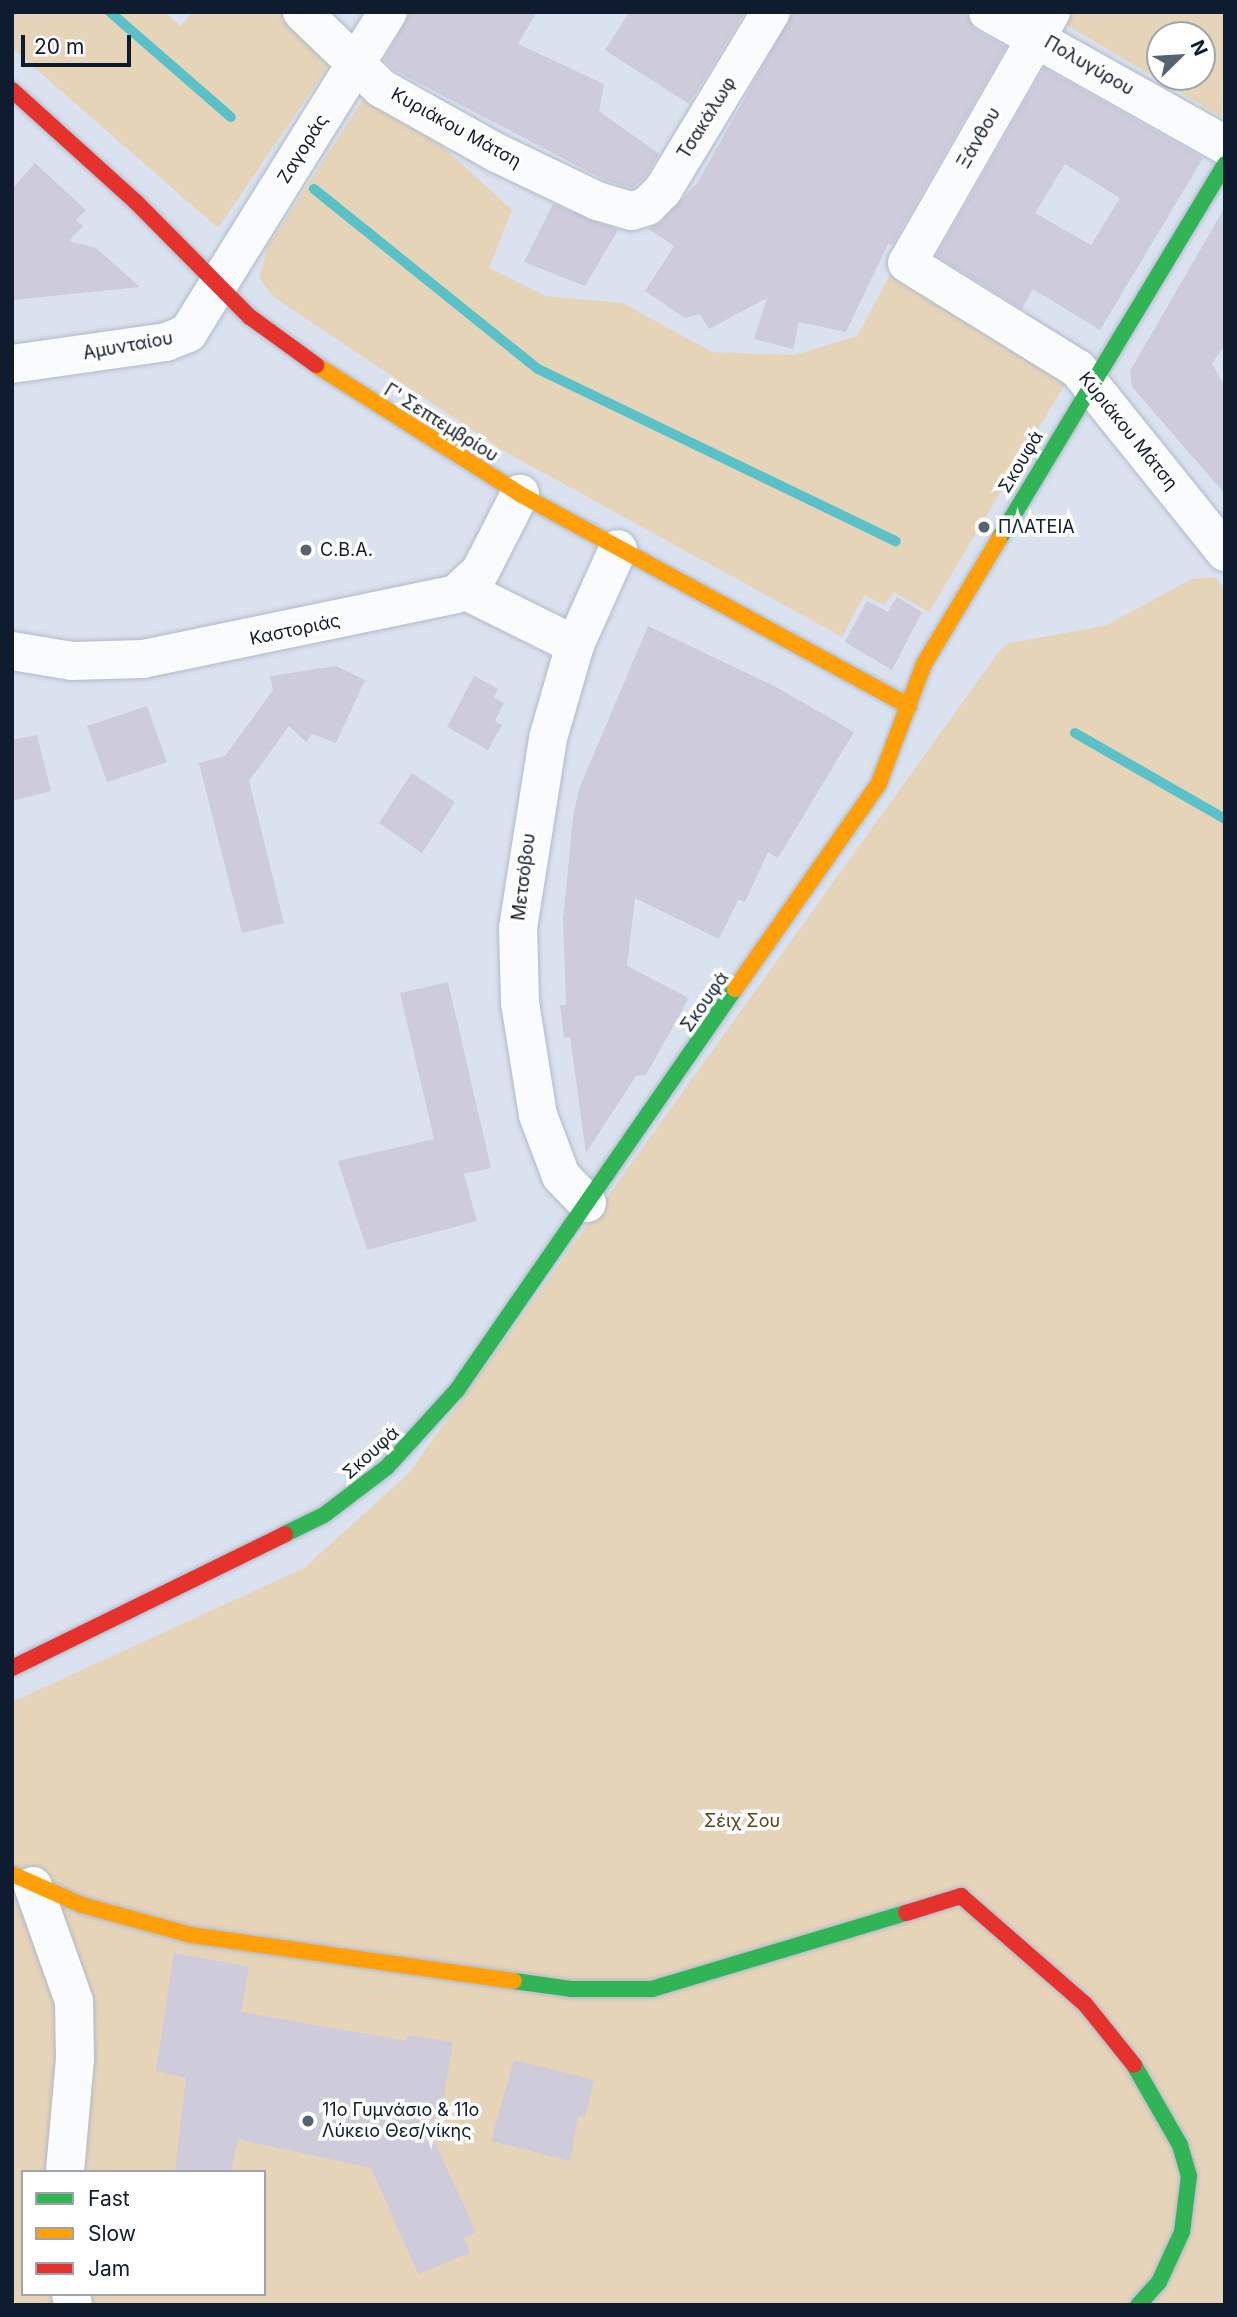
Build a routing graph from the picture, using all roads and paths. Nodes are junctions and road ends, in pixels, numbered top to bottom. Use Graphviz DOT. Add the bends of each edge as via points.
graph roads {
  1 [pos="302,12"];
  2 [pos="388,12"];
  3 [pos="771,12"];
  4 [pos="988,12"];
  5 [pos="1044,24"];
  6 [pos="355,67"];
  7 [pos="12,90"];
  8 [pos="1225,145"];
  9 [pos="1225,164"];
  10 [pos="632,211"];
  11 [pos="907,263"];
  12 [pos="217,287"];
  13 [pos="12,364"];
  14 [pos="1091,383"];
  15 [pos="520,494"];
  16 [pos="618,549"];
  17 [pos="1225,552"];
  18 [pos="464,590"];
  19 [pos="575,645"];
  20 [pos="12,651"];
  21 [pos="909,706"];
  22 [pos="587,1203"];
  23 [pos="12,1668"];
  24 [pos="22,1880"];
  25 [pos="65,2170"];
  26 [pos="1138,2305"];
  1 -- 6 [label="street, Κυριάκου Μάτση"];
  2 -- 6 [label="street, Ζαγοράς"];
  3 -- 10 [label="street, Τσακάλωφ" via="663,190 647,206"];
  4 -- 5 [label="street, Πολυγύρου"];
  5 -- 8 [label="street, Πολυγύρου"];
  5 -- 11 [label="street, Ξάνθου"];
  6 -- 10 [label="street, Κυριάκου Μάτση" via="381,88 497,153 597,201"];
  6 -- 12 [label="street, Ζαγοράς"];
  7 -- 12 [label="street, Γ' Σεπτεμβρίου" via="146,211"];
  9 -- 14 [label="street, Σκουφά"];
  11 -- 14 [label="street, Κυριάκου Μάτση" via="1063,358"];
  12 -- 13 [label="street, Αμυνταίου" via="193,328 177,339"];
  12 -- 15 [label="street, Γ' Σεπτεμβρίου" via="310,361"];
  14 -- 17 [label="street, Κυριάκου Μάτση"];
  14 -- 21 [label="street, Σκουφά" via="924,664"];
  15 -- 16 [label="street, Γ' Σεπτεμβρίου"];
  15 -- 18 [label="street" via="480,572"];
  16 -- 19 [label="street, Μετσόβου"];
  16 -- 21 [label="street, Γ' Σεπτεμβρίου"];
  18 -- 19 [label="street"];
  18 -- 20 [label="street, Καστοριάς" via="154,657 90,662"];
  19 -- 22 [label="street, Μετσόβου" via="527,841 517,971 525,1047 547,1144 561,1176"];
  21 -- 22 [label="street, Σκουφά" via="873,790"];
  22 -- 23 [label="street, Σκουφά" via="457,1390 371,1481 289,1536"];
  24 -- 25 [label="street" via="74,2001 77,2037"];
  24 -- 26 [label="street" via="135,1923 191,1935 572,1989 652,1989 961,1896 1017,1941 1102,2024 1127,2053 1180,2145 1189,2176 1182,2232 1159,2282"];
}
